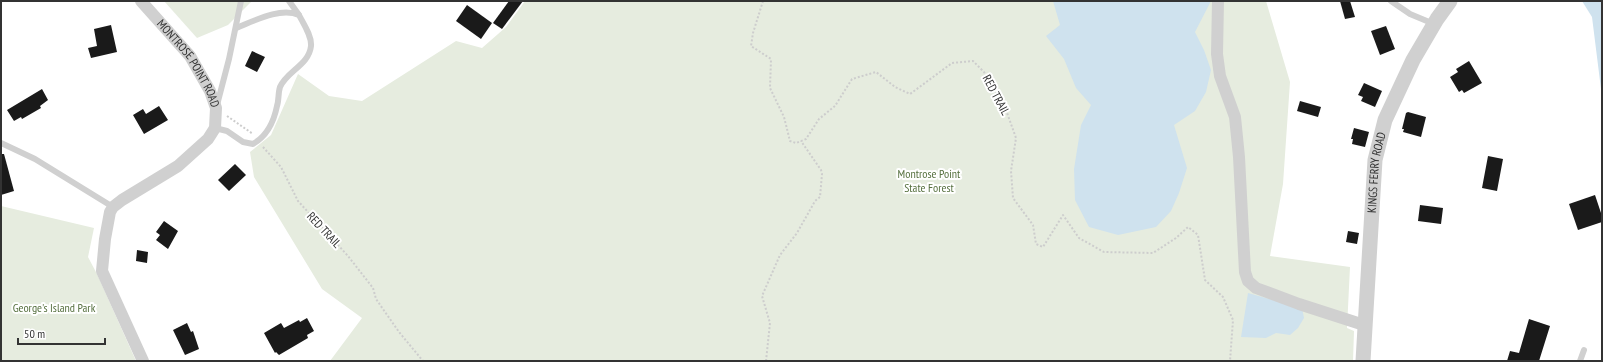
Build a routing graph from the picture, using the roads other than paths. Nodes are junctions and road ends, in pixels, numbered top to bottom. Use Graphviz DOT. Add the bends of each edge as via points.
graph roads {
  1 [pos="141,1"];
  2 [pos="242,1"];
  3 [pos="289,1"];
  4 [pos="1218,1"];
  5 [pos="1391,1"];
  6 [pos="1450,1"];
  7 [pos="299,15"];
  8 [pos="1434,24"];
  9 [pos="236,28"];
  10 [pos="216,108"];
  11 [pos="215,128"];
  12 [pos="1,143"];
  13 [pos="113,207"];
  14 [pos="1364,325"];
  15 [pos="1584,350"];
  16 [pos="143,361"];
  17 [pos="1363,361"];
  18 [pos="1580,361"];
  1 -- 10 [label="street, MONTROSE POINT ROAD" via="190,56 210,90"];
  2 -- 9 [label="lane"];
  3 -- 7 [label="lane"];
  4 -- 14 [label="street" via="1217,54 1220,76 1235,117 1245,272 1248,281 1256,288 1298,304"];
  5 -- 8 [label="lane" via="1410,14"];
  6 -- 8 [label="street, KINGS FERRY ROAD"];
  7 -- 9 [label="lane" via="281,12"];
  7 -- 11 [label="lane" via="308,32 311,45 307,58 285,79 279,89 269,129 262,139 253,144 243,142 227,131"];
  8 -- 14 [label="street, KINGS FERRY ROAD" via="1412,60 1385,120 1375,160"];
  9 -- 10 [label="lane"];
  10 -- 11 [label="street, MONTROSE POINT ROAD"];
  11 -- 13 [label="street, MONTROSE POINT ROAD" via="208,139 178,166"];
  12 -- 13 [label="lane" via="35,159"];
  13 -- 16 [label="street" via="104,239 102,271"];
  14 -- 17 [label="street, KINGS FERRY ROAD"];
  15 -- 18 [label="lane"];
}
